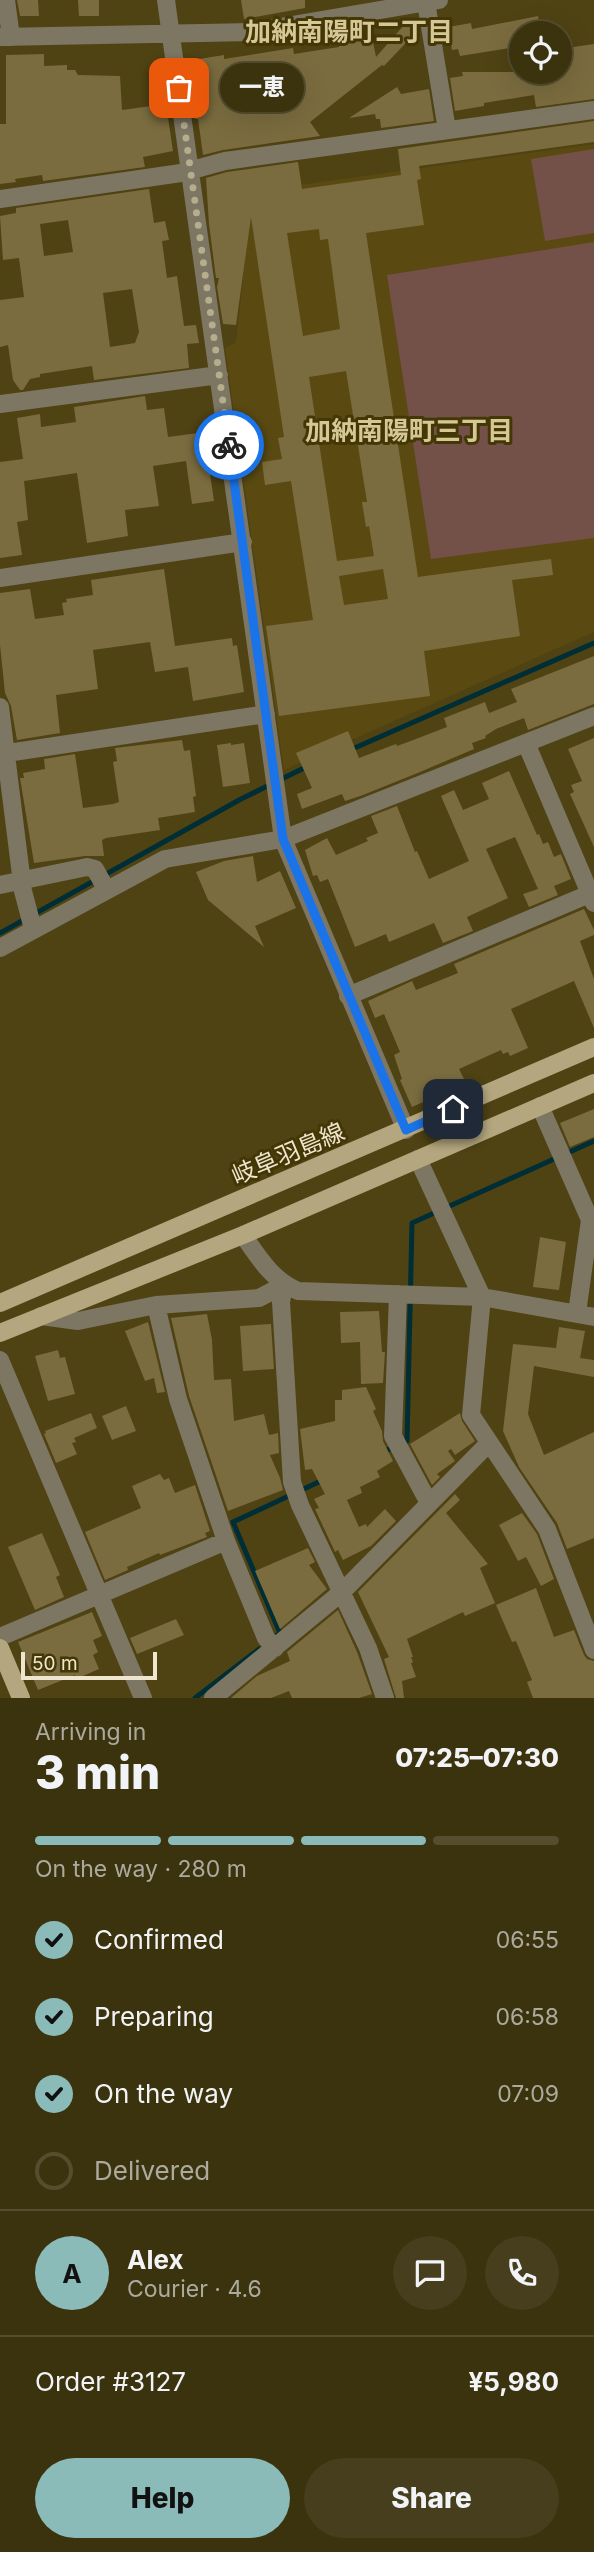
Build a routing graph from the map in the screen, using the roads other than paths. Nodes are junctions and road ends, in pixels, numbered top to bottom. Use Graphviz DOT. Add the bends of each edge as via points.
graph roads {
  1 [pos="6,0"];
  2 [pos="166,0"];
  3 [pos="433,1"];
  4 [pos="343,8"];
  5 [pos="171,33"];
  6 [pos="6,37"];
  7 [pos="594,110"];
  8 [pos="447,130"];
  9 [pos="190,170"];
  10 [pos="0,199"];
  11 [pos="219,375"];
  12 [pos="0,404"];
  13 [pos="243,542"];
  14 [pos="0,578"];
  15 [pos="0,707"];
  16 [pos="265,714"];
  17 [pos="594,716"];
  18 [pos="526,743"];
  19 [pos="3,754"];
  20 [pos="283,839"];
  21 [pos="101,880"];
  22 [pos="22,882"];
  23 [pos="0,885"];
  24 [pos="593,896"];
  25 [pos="30,919"];
  26 [pos="0,948"];
  27 [pos="348,996"];
  28 [pos="594,1047"];
  29 [pos="594,1083"];
  30 [pos="540,1106"];
  31 [pos="406,1130"];
  32 [pos="418,1159"];
  33 [pos="243,1235"];
  34 [pos="284,1285"];
  35 [pos="398,1294"];
  36 [pos="482,1297"];
  37 [pos="0,1303"];
  38 [pos="156,1305"];
  39 [pos="586,1315"];
  40 [pos="41,1316"];
  41 [pos="0,1333"];
  42 [pos="0,1360"];
  43 [pos="488,1444"];
  44 [pos="429,1503"];
  45 [pos="226,1541"];
  46 [pos="342,1592"];
  47 [pos="100,1595"];
  48 [pos="0,1637"];
  49 [pos="0,1648"];
  50 [pos="275,1648"];
  51 [pos="594,1650"];
  52 [pos="21,1698"];
  53 [pos="143,1698"];
  54 [pos="213,1698"];
  55 [pos="385,1698"];
  1 -- 6 [label="street"];
  2 -- 5 [label="street"];
  3 -- 4 [label="street"];
  3 -- 8 [label="street"];
  4 -- 5 [label="street" via="252,32"];
  5 -- 6 [label="street"];
  5 -- 9 [label="street"];
  7 -- 8 [label="street"];
  8 -- 9 [label="street" via="225,161"];
  9 -- 10 [label="street"];
  9 -- 11 [label="street"];
  11 -- 12 [label="street"];
  11 -- 13 [label="street"];
  13 -- 14 [label="street"];
  13 -- 16 [label="street"];
  15 -- 19 [label="street"];
  16 -- 19 [label="street"];
  16 -- 20 [label="street"];
  17 -- 18 [label="street"];
  18 -- 20 [label="street"];
  18 -- 24 [label="street"];
  19 -- 22 [label="street"];
  20 -- 21 [label="street" via="165,859"];
  20 -- 27 [label="street"];
  21 -- 22 [label="street" via="87,867"];
  21 -- 25 [label="street"];
  22 -- 23 [label="street"];
  22 -- 25 [label="street"];
  24 -- 27 [label="street"];
  25 -- 26 [label="street"];
  27 -- 31 [label="street"];
  28 -- 31 [label="main road, 岐阜羽島線"];
  29 -- 30 [label="main road"];
  30 -- 32 [label="main road"];
  30 -- 39 [label="street" via="590,1220"];
  31 -- 37 [label="main road, 岐阜羽島線"];
  32 -- 33 [label="main road"];
  32 -- 36 [label="street"];
  33 -- 34 [label="street"];
  33 -- 40 [label="main road"];
  34 -- 35 [label="street" via="298,1291"];
  34 -- 38 [label="street" via="259,1298"];
  34 -- 46 [label="street" via="281,1302 292,1482"];
  35 -- 36 [label="street"];
  35 -- 44 [label="street" via="393,1436"];
  36 -- 39 [label="street"];
  36 -- 43 [label="street" via="471,1415"];
  38 -- 40 [label="street" via="78,1321"];
  38 -- 45 [label="street" via="177,1399"];
  40 -- 41 [label="main road"];
  42 -- 47 [label="street"];
  43 -- 44 [label="street"];
  43 -- 51 [label="street" via="547,1529"];
  44 -- 46 [label="street"];
  45 -- 47 [label="street"];
  45 -- 50 [label="street"];
  46 -- 50 [label="street"];
  46 -- 55 [label="street"];
  47 -- 48 [label="street"];
  47 -- 53 [label="street"];
  49 -- 52 [label="main road"];
  50 -- 54 [label="street"];
}
